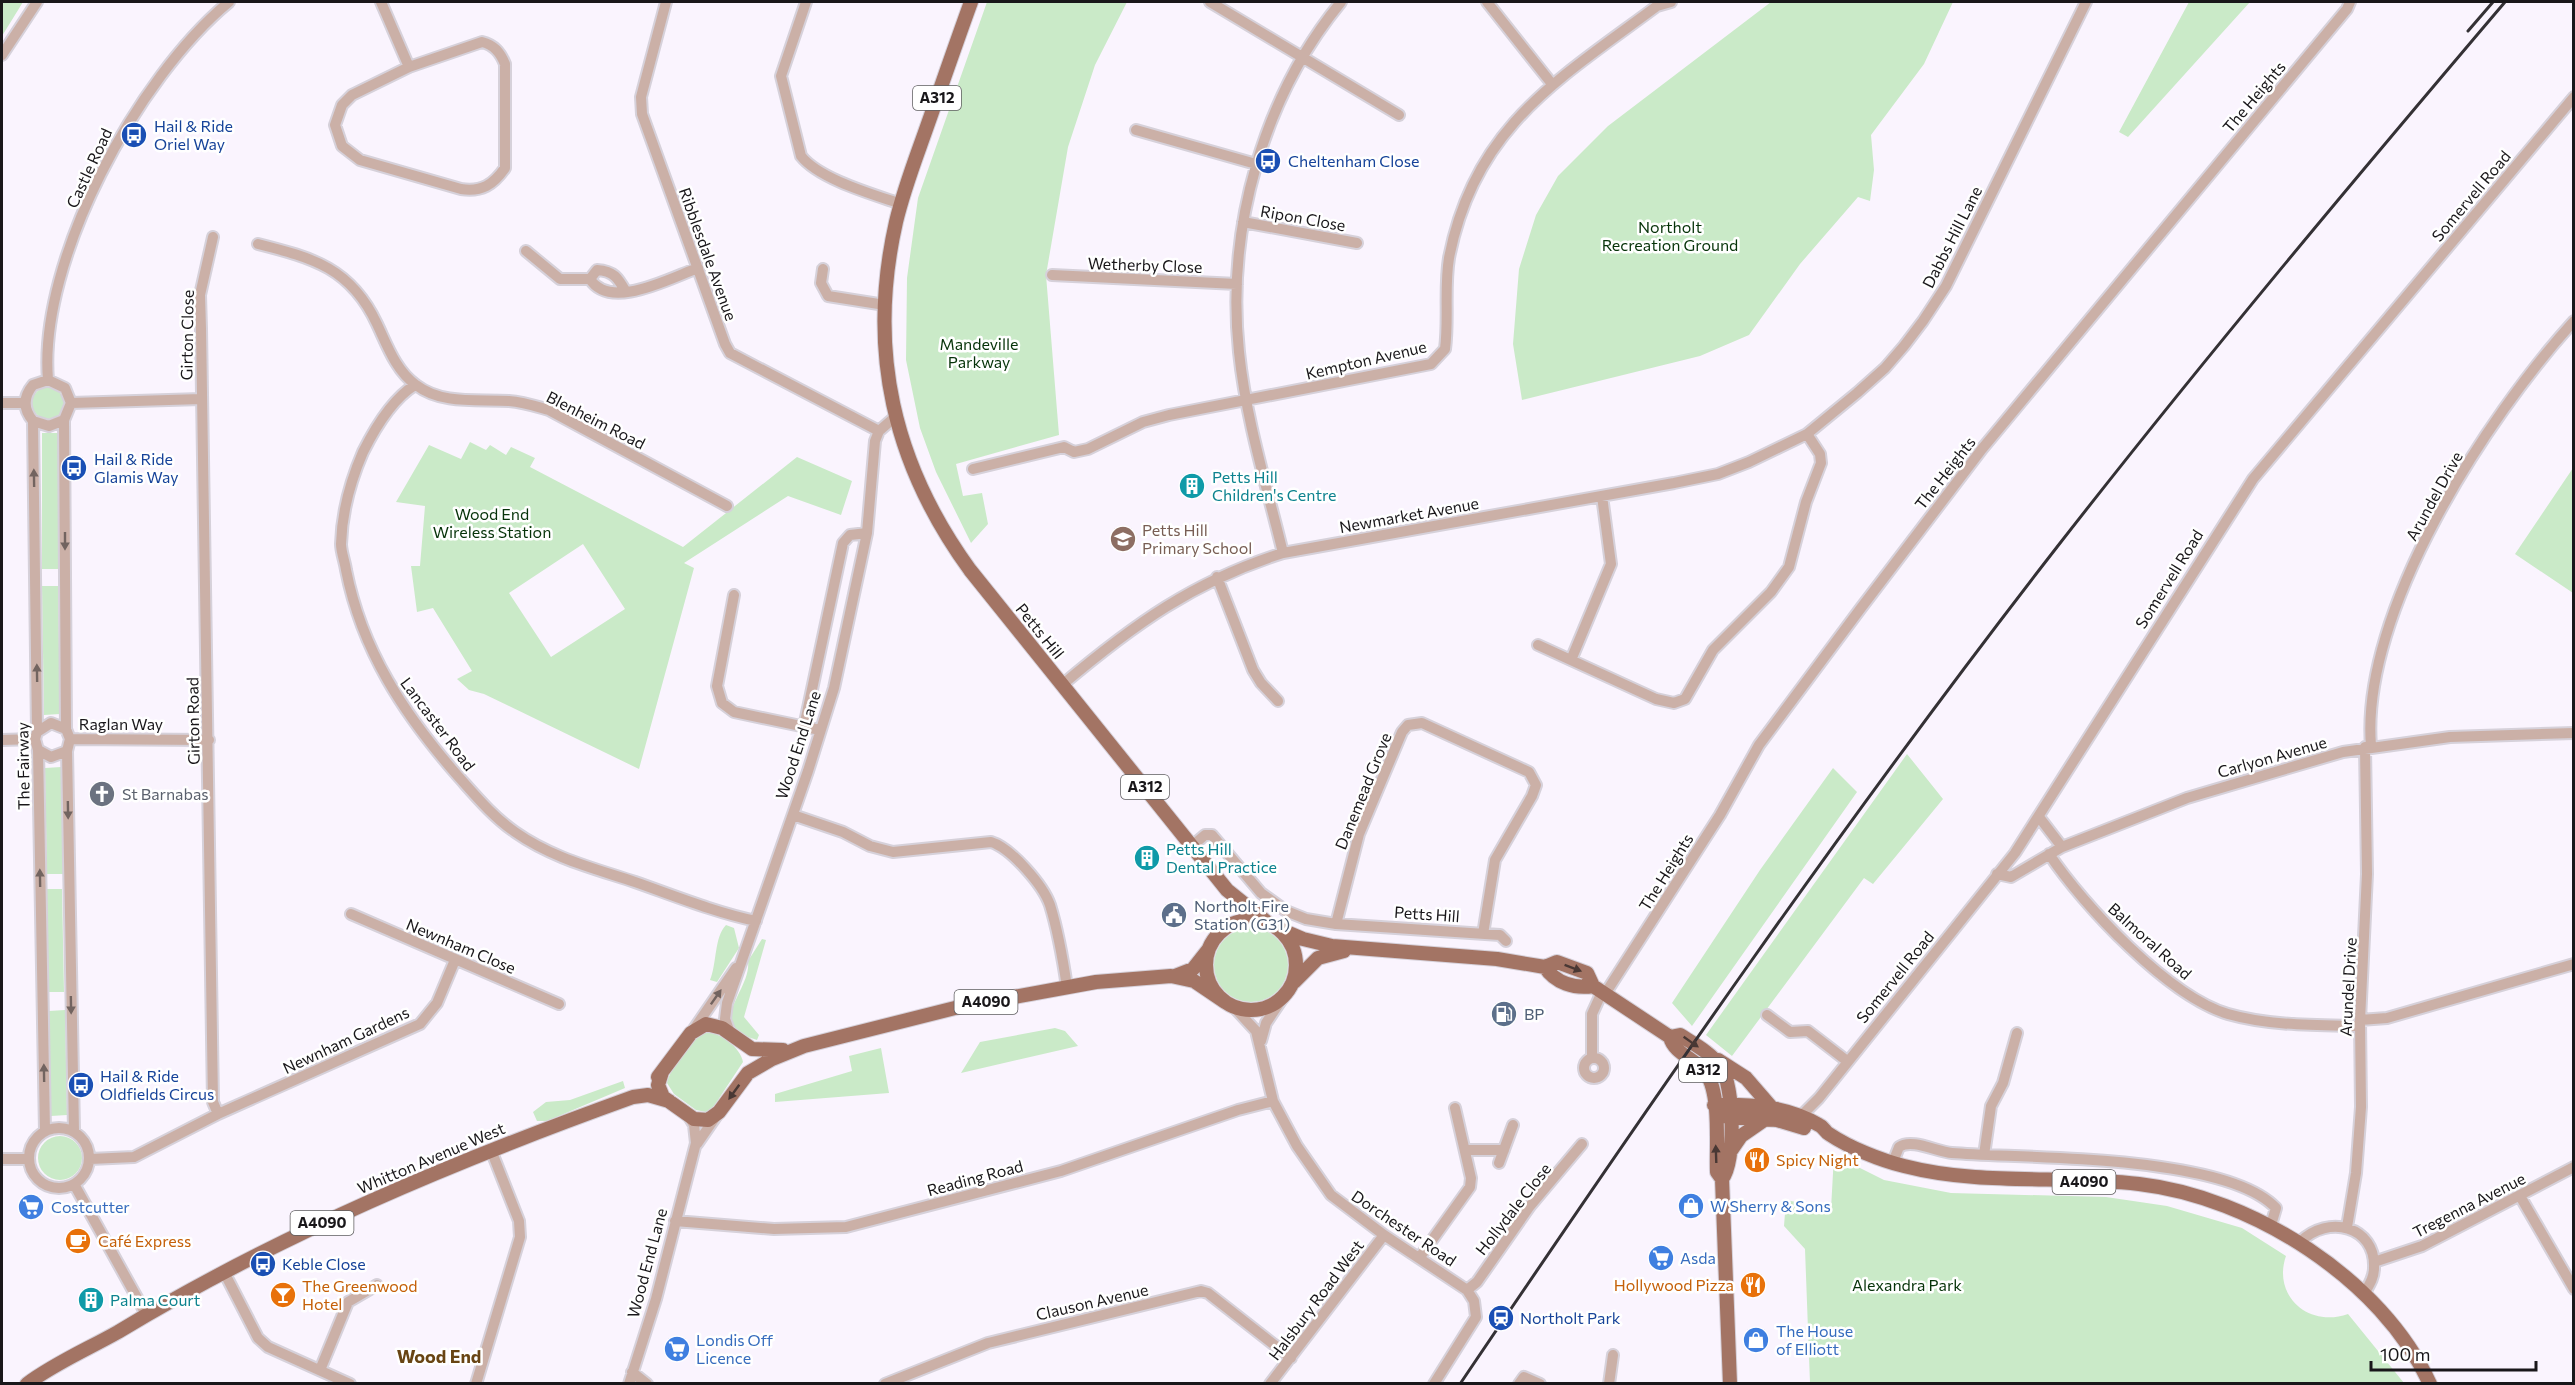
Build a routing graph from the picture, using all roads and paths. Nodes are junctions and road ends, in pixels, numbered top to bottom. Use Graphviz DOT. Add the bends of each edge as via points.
graph roads {
  1 [pos="37,2"];
  2 [pos="229,2"];
  3 [pos="381,2"];
  4 [pos="666,2"];
  5 [pos="806,2"];
  6 [pos="971,2"];
  7 [pos="1210,2"];
  8 [pos="1341,2"];
  9 [pos="1670,2"];
  10 [pos="2086,2"];
  11 [pos="2350,2"];
  12 [pos="1493,4"];
  13 [pos="2,55"];
  14 [pos="1303,57"];
  15 [pos="409,67"];
  16 [pos="1552,84"];
  17 [pos="2574,97"];
  18 [pos="1399,115"];
  19 [pos="1136,130"];
  20 [pos="1256,164"];
  21 [pos="901,204"];
  22 [pos="1243,222"];
  23 [pos="213,237"];
  24 [pos="1357,243"];
  25 [pos="258,244"];
  26 [pos="526,251"];
  27 [pos="698,268"];
  28 [pos="823,269"];
  29 [pos="1052,276"];
  30 [pos="590,279"];
  31 [pos="1237,284"];
  32 [pos="626,292"];
  33 [pos="885,305"];
  34 [pos="2574,321"];
  35 [pos="48,380"];
  36 [pos="415,385"];
  37 [pos="201,399"];
  38 [pos="1247,400"];
  39 [pos="2,403"];
  40 [pos="25,403"];
  41 [pos="71,403"];
  42 [pos="895,417"];
  43 [pos="64,420"];
  44 [pos="33,421"];
  45 [pos="879,431"];
  46 [pos="1807,434"];
  47 [pos="1790,443"];
  48 [pos="973,470"];
  49 [pos="1602,496"];
  50 [pos="727,506"];
  51 [pos="867,533"];
  52 [pos="1283,553"];
  53 [pos="1217,577"];
  54 [pos="734,595"];
  55 [pos="1538,645"];
  56 [pos="1571,660"];
  57 [pos="1062,685"];
  58 [pos="1278,701"];
  59 [pos="804,727"];
  60 [pos="820,730"];
  61 [pos="2574,733"];
  62 [pos="68,734"];
  63 [pos="2,740"];
  64 [pos="37,740"];
  65 [pos="209,740"];
  66 [pos="2368,747"];
  67 [pos="67,751"];
  68 [pos="793,815"];
  69 [pos="2039,817"];
  70 [pos="1192,846"];
  71 [pos="2062,848"];
  72 [pos="2049,854"];
  73 [pos="1997,874"];
  74 [pos="1227,890"];
  75 [pos="351,914"];
  76 [pos="756,921"];
  77 [pos="1336,924"];
  78 [pos="1272,926"];
  79 [pos="1219,934"];
  80 [pos="1483,934"];
  81 [pos="1506,941"];
  82 [pos="1210,946"];
  83 [pos="1361,950"];
  84 [pos="455,960"];
  85 [pos="741,960"];
  86 [pos="2574,964"];
  87 [pos="1171,976"];
  88 [pos="1292,984"];
  89 [pos="1067,987"];
  90 [pos="1600,991"];
  91 [pos="1284,996"];
  92 [pos="559,1004"];
  93 [pos="1229,1004"];
  94 [pos="1767,1015"];
  95 [pos="2360,1023"];
  96 [pos="691,1033"];
  97 [pos="2017,1033"];
  98 [pos="730,1034"];
  99 [pos="1670,1037"];
  100 [pos="746,1045"];
  101 [pos="804,1046"];
  102 [pos="1261,1048"];
  103 [pos="1711,1056"];
  104 [pos="674,1057"];
  105 [pos="1592,1058"];
  106 [pos="1847,1061"];
  107 [pos="662,1072"];
  108 [pos="748,1073"];
  109 [pos="633,1098"];
  110 [pos="1819,1098"];
  111 [pos="669,1101"];
  112 [pos="1273,1101"];
  113 [pos="1455,1108"];
  114 [pos="1714,1110"];
  115 [pos="1730,1110"];
  116 [pos="719,1112"];
  117 [pos="1769,1113"];
  118 [pos="218,1114"];
  119 [pos="688,1115"];
  120 [pos="1797,1120"];
  121 [pos="1814,1122"];
  122 [pos="1513,1125"];
  123 [pos="45,1131"];
  124 [pos="74,1131"];
  125 [pos="1827,1133"];
  126 [pos="1582,1144"];
  127 [pos="491,1150"];
  128 [pos="694,1150"];
  129 [pos="1465,1150"];
  130 [pos="1504,1150"];
  131 [pos="1730,1152"];
  132 [pos="1984,1155"];
  133 [pos="2,1159"];
  134 [pos="29,1159"];
  135 [pos="90,1159"];
  136 [pos="1893,1162"];
  137 [pos="1500,1163"];
  138 [pos="2574,1167"];
  139 [pos="1722,1179"];
  140 [pos="74,1184"];
  141 [pos="2520,1196"];
  142 [pos="675,1221"];
  143 [pos="2271,1225"];
  144 [pos="2346,1227"];
  145 [pos="1384,1235"];
  146 [pos="2300,1242"];
  147 [pos="1420,1257"];
  148 [pos="2374,1262"];
  149 [pos="224,1272"];
  150 [pos="377,1285"];
  151 [pos="2574,1289"];
  152 [pos="1467,1290"];
  153 [pos="2364,1294"];
  154 [pos="146,1314"];
  155 [pos="1613,1355"];
  156 [pos="1291,1358"];
  157 [pos="320,1370"];
  158 [pos="633,1372"];
  159 [pos="27,1383"];
  160 [pos="350,1383"];
  161 [pos="476,1383"];
  162 [pos="629,1383"];
  163 [pos="647,1383"];
  164 [pos="885,1383"];
  165 [pos="1270,1383"];
  166 [pos="1434,1383"];
  167 [pos="1519,1383"];
  168 [pos="1540,1383"];
  169 [pos="1609,1383"];
  170 [pos="1730,1383"];
  171 [pos="2430,1383"];
  1 -- 13 [label="street"];
  2 -- 35 [label="street, Castle Road" via="162,72 106,162 56,296 46,356"];
  3 -- 15 [label="street"];
  4 -- 27 [label="street, Ribblesdale Avenue" via="641,97 642,114"];
  5 -- 21 [label="street" via="781,76 801,156 826,175"];
  6 -- 21 [label="main road, A312"];
  7 -- 14 [label="street"];
  8 -- 14 [label="street"];
  9 -- 16 [label="street, Kempton Avenue" via="1657,6"];
  10 -- 46 [label="street, Dabbs Hill Lane" via="1946,286 1885,368"];
  11 -- 90 [label="street, The Heights" via="1982,449 1868,599 1759,745 1720,815"];
  12 -- 16 [label="street"];
  14 -- 18 [label="street"];
  14 -- 20 [label="street" via="1273,114"];
  15 -- 15 [label="street" via="352,95 342,105 335,125 342,146 360,160 461,189 476,191 490,186 505,168 505,64 500,54 482,42"];
  16 -- 38 [label="street, Kempton Avenue" via="1530,103 1498,142 1473,185 1449,259 1445,349 1438,358 1431,364"];
  17 -- 69 [label="street, Somervell Road" via="2253,479"];
  19 -- 20 [label="street"];
  20 -- 22 [label="street"];
  21 -- 33 [label="main road, A312" via="889,260"];
  22 -- 24 [label="street, Ripon Close"];
  22 -- 31 [label="street"];
  23 -- 37 [label="street, Girton Close" via="200,295"];
  25 -- 36 [label="street, Blenheim Road" via="318,260 345,280 371,311 393,358"];
  26 -- 30 [label="street" via="560,279"];
  27 -- 32 [label="street"];
  27 -- 45 [label="street, Ribblesdale Avenue" via="730,353"];
  28 -- 33 [label="street" via="821,283 828,296"];
  29 -- 31 [label="street, Wetherby Close"];
  30 -- 32 [label="street" via="594,286 614,294"];
  30 -- 32 [label="street" via="597,270 606,271 618,276"];
  31 -- 38 [label="street" via="1239,353"];
  33 -- 42 [label="main road, A312" via="887,367"];
  34 -- 66 [label="street, Arundel Drive" via="2531,370 2487,433 2416,559 2380,654 2371,698"];
  35 -- 40 [label="street" via="33,385"];
  35 -- 41 [label="street" via="65,388"];
  36 -- 50 [label="street, Blenheim Road" via="453,399 521,402 549,410"];
  36 -- 76 [label="street, Lancaster Road" via="403,392 372,434 359,461 344,506 341,546 366,640 400,704 494,816 529,841 579,865"];
  37 -- 41 [label="street"];
  37 -- 65 [label="street, Girton Road"];
  38 -- 48 [label="street, Kempton Avenue" via="1143,422 1088,449 1074,452 1064,447"];
  38 -- 52 [label="street"];
  39 -- 40 [label="street"];
  40 -- 44 [label="street, The Fairway"];
  41 -- 43 [label="street"];
  42 -- 45 [label="street"];
  42 -- 57 [label="main road, Petts Hill / A312" via="908,460 944,532"];
  43 -- 44 [label="street" via="49,426"];
  43 -- 62 [label="street, one-way"];
  64 -- 44 [label="street, The Fairway, one-way"];
  45 -- 51 [label="street, Wood End Lane" via="873,448 872,505"];
  46 -- 47 [label="street, Dabbs Hill Lane"];
  46 -- 56 [label="street" via="1820,454 1821,463 1789,567 1713,650 1685,699 1666,703"];
  47 -- 49 [label="street, Newmarket Avenue" via="1718,474"];
  49 -- 52 [label="street, Newmarket Avenue"];
  49 -- 56 [label="street" via="1611,564"];
  51 -- 59 [label="street, Wood End Lane" via="850,535 843,543"];
  51 -- 60 [label="street, Wood End Lane" via="834,688"];
  52 -- 53 [label="street, Newmarket Avenue"];
  53 -- 57 [label="street, Newmarket Avenue" via="1161,608"];
  53 -- 58 [label="street" via="1254,670"];
  54 -- 59 [label="street" via="717,686 722,703 734,712"];
  55 -- 56 [label="street"];
  57 -- 70 [label="main road, Petts Hill / A312"];
  59 -- 60 [label="street"];
  60 -- 68 [label="street, Wood End Lane"];
  61 -- 66 [label="street, Carlyon Avenue" via="2450,737"];
  62 -- 64 [label="street, Raglan Way" via="51,723"];
  62 -- 65 [label="street, Raglan Way"];
  62 -- 67 [label="street"];
  63 -- 64 [label="street"];
  64 -- 67 [label="street" via="51,757"];
  123 -- 64 [label="street, The Fairway, one-way"];
  65 -- 118 [label="street, Girton Road" via="213,1102"];
  66 -- 71 [label="street, Carlyon Avenue" via="2257,775 2187,798"];
  66 -- 95 [label="street, Arundel Drive"];
  67 -- 124 [label="street, one-way"];
  68 -- 76 [label="street, Wood End Lane"];
  68 -- 89 [label="street" via="893,852 991,842 1002,845 1049,905"];
  69 -- 71 [label="street"];
  69 -- 73 [label="street, Somervell Road"];
  70 -- 74 [label="main road, Petts Hill / A312"];
  70 -- 77 [label="street, Petts Hill" via="1210,834 1249,881 1278,906 1306,919"];
  71 -- 72 [label="street, Carlyon Avenue"];
  72 -- 73 [label="street, Carlyon Avenue" via="2011,877"];
  72 -- 95 [label="street, Balmoral Road" via="2112,928 2168,979 2204,1004 2253,1019"];
  73 -- 106 [label="street, Somervell Road"];
  74 -- 78 [label="main road, Petts Hill / A312"];
  74 -- 79 [label="main road" via="1231,910"];
  75 -- 84 [label="street, Newnham Close"];
  76 -- 85 [label="street, Wood End Lane"];
  77 -- 80 [label="street, Petts Hill"];
  77 -- 80 [label="street, Danemead Grove" via="1359,834 1402,732 1408,725 1422,723 1529,772 1536,785 1495,860"];
  78 -- 79 [label="main road" via="1257,921 1237,922"];
  78 -- 83 [label="main road, Petts Hill / A312" via="1314,943"];
  78 -- 88 [label="main road" via="1289,941 1296,957"];
  79 -- 82 [label="main road"];
  80 -- 81 [label="street, Petts Hill" via="1502,935"];
  82 -- 87 [label="main road, A4090" via="1193,969"];
  82 -- 93 [label="main road" via="1207,972 1213,989"];
  83 -- 88 [label="main road, Petts Hill / A312" via="1318,958"];
  83 -- 90 [label="main road, Petts Hill / A312" via="1497,959 1545,967 1557,962 1587,973"];
  84 -- 92 [label="street, Newnham Close"];
  84 -- 118 [label="street, Newnham Gardens" via="437,1003 420,1024"];
  96 -- 85 [label="street, Wood End Lane, one-way"];
  85 -- 98 [label="street, Wood End Lane" via="725,1010"];
  86 -- 95 [label="street, Balmoral Road"];
  87 -- 89 [label="main road, A4090"];
  87 -- 93 [label="main road, A4090" via="1194,981"];
  88 -- 91 [label="main road"];
  89 -- 101 [label="main road, A4090" via="959,1007"];
  90 -- 99 [label="main road, Petts Hill / A312"];
  90 -- 105 [label="street, The Heights" via="1592,1014"];
  91 -- 93 [label="main road" via="1260,1009"];
  91 -- 102 [label="street, Dorchester Road" via="1264,1028"];
  93 -- 102 [label="street, Dorchester Road" via="1253,1024"];
  94 -- 106 [label="street" via="1790,1032 1808,1031"];
  95 -- 144 [label="street, Arundel Drive" via="2360,1131"];
  96 -- 98 [label="main road" via="714,1024"];
  96 -- 104 [label="main road, Wood End Lane"];
  97 -- 132 [label="street" via="2003,1083 1991,1106"];
  98 -- 100 [label="main road"];
  99 -- 103 [label="main road, A312, one-way" via="1680,1035"];
  99 -- 114 [label="main road, A312" via="1672,1046 1708,1076 1713,1087"];
  100 -- 101 [label="main road, A4090" via="760,1051"];
  100 -- 108 [label="main road" via="753,1062"];
  101 -- 108 [label="main road, A4090"];
  102 -- 112 [label="street, Dorchester Road"];
  103 -- 115 [label="main road, A312" via="1726,1075"];
  103 -- 117 [label="main road" via="1746,1078"];
  104 -- 107 [label="main road, Whitton Avenue West"];
  106 -- 110 [label="street, Somervell Road"];
  107 -- 109 [label="main road, Whitton Avenue West / A4090"];
  107 -- 111 [label="main road" via="658,1085"];
  108 -- 116 [label="main road, one-way"];
  109 -- 111 [label="main road, Whitton Avenue West / A4090" via="648,1095"];
  109 -- 127 [label="main road, Whitton Avenue West / A4090"];
  110 -- 120 [label="street, Somervell Road"];
  110 -- 121 [label="street, Somervell Road"];
  111 -- 119 [label="main road"];
  112 -- 142 [label="street, Reading Road" via="1061,1171 846,1227 774,1228"];
  112 -- 145 [label="street, Dorchester Road" via="1332,1195"];
  113 -- 129 [label="street"];
  114 -- 115 [label="main road, A4090"];
  139 -- 114 [label="main road, A312, one-way" via="1717,1172"];
  115 -- 117 [label="main road, A4090"];
  115 -- 131 [label="main road, A312"];
  116 -- 119 [label="main road" via="708,1120"];
  116 -- 128 [label="street, Wood End Lane"];
  117 -- 120 [label="main road, A4090"];
  117 -- 131 [label="main road" via="1741,1136"];
  118 -- 135 [label="street, Newnham Gardens" via="134,1157"];
  119 -- 128 [label="street, Wood End Lane" via="697,1137"];
  120 -- 121 [label="main road, A4090"];
  120 -- 125 [label="main road, A4090" via="1818,1134"];
  121 -- 125 [label="main road, A4090"];
  122 -- 130 [label="street"];
  123 -- 124 [label="street"];
  123 -- 134 [label="street" via="34,1142"];
  124 -- 135 [label="street" via="85,1141"];
  125 -- 136 [label="main road, A4090"];
  126 -- 152 [label="street, Hollydale Close"];
  127 -- 149 [label="main road, Whitton Avenue West / A4090" via="345,1212"];
  127 -- 161 [label="street" via="519,1221 520,1237"];
  128 -- 142 [label="street, Wood End Lane"];
  129 -- 130 [label="street"];
  129 -- 147 [label="street" via="1470,1187"];
  130 -- 137 [label="street"];
  131 -- 139 [label="main road, A312" via="1728,1172"];
  132 -- 136 [label="street" via="1904,1144"];
  132 -- 143 [label="street" via="2145,1163 2187,1172 2231,1184 2270,1202 2276,1208"];
  133 -- 134 [label="street"];
  134 -- 140 [label="street" via="31,1170 45,1185 61,1188"];
  135 -- 140 [label="street" via="83,1177"];
  136 -- 143 [label="main road, A4090" via="1976,1178 2140,1184 2208,1199"];
  138 -- 141 [label="street, Tregenna Avenue"];
  139 -- 170 [label="main road, A312"];
  140 -- 154 [label="street"];
  141 -- 148 [label="street, Tregenna Avenue" via="2422,1246"];
  141 -- 151 [label="street"];
  142 -- 158 [label="street, Wood End Lane"];
  143 -- 146 [label="main road, A4090"];
  144 -- 146 [label="street" via="2317,1229"];
  144 -- 148 [label="street" via="2364,1241"];
  145 -- 147 [label="street, Dorchester Road"];
  145 -- 156 [label="street, Halsbury Road West"];
  146 -- 153 [label="main road, A4090"];
  147 -- 152 [label="street, Dorchester Road"];
  148 -- 153 [label="street"];
  149 -- 154 [label="main road, Whitton Avenue West / A4090"];
  149 -- 157 [label="street" via="258,1338 268,1347"];
  150 -- 157 [label="street" via="348,1302"];
  152 -- 166 [label="street, Dorchester Road" via="1474,1301 1476,1317"];
  153 -- 171 [label="main road, A4090" via="2402,1335"];
  154 -- 159 [label="main road, Whitton Avenue West / A4090"];
  155 -- 169 [label="street"];
  156 -- 164 [label="street, Clauson Avenue" via="1208,1293 1201,1292 988,1343"];
  156 -- 165 [label="street, Halsbury Road West"];
  157 -- 160 [label="street"];
  158 -- 162 [label="street, Wood End Lane"];
  158 -- 163 [label="street"];
  167 -- 168 [label="street" via="1524,1377"];
}
